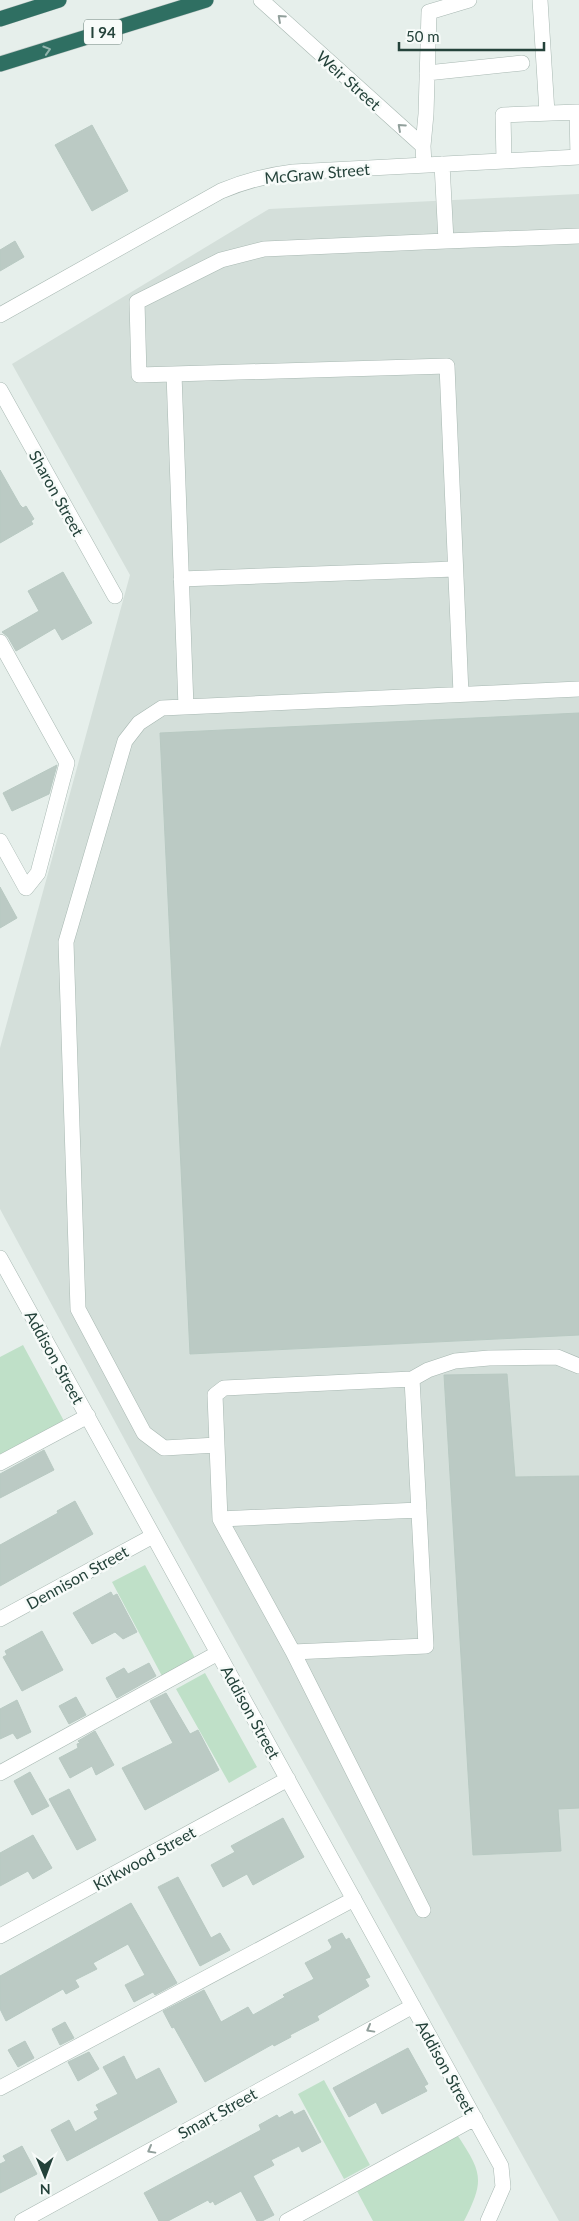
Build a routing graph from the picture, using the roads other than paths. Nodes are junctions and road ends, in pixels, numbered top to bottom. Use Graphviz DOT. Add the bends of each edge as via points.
graph roads {
  1 [pos="52,0"];
  2 [pos="59,0"];
  3 [pos="206,0"];
  4 [pos="261,0"];
  5 [pos="469,0"];
  6 [pos="540,0"];
  7 [pos="35,8"];
  8 [pos="0,19"];
  9 [pos="522,63"];
  10 [pos="0,64"];
  11 [pos="427,73"];
  12 [pos="578,112"];
  13 [pos="547,113"];
  14 [pos="423,146"];
  15 [pos="579,157"];
  16 [pos="504,161"];
  17 [pos="442,164"];
  18 [pos="424,165"];
  19 [pos="579,236"];
  20 [pos="446,241"];
  21 [pos="0,315"];
  22 [pos="174,374"];
  23 [pos="0,390"];
  24 [pos="455,568"];
  25 [pos="182,579"];
  26 [pos="114,596"];
  27 [pos="0,642"];
  28 [pos="579,689"];
  29 [pos="461,694"];
  30 [pos="186,707"];
  31 [pos="0,841"];
  32 [pos="0,1258"];
  33 [pos="579,1366"];
  34 [pos="412,1379"];
  35 [pos="88,1416"];
  36 [pos="217,1445"];
  37 [pos="0,1463"];
  38 [pos="419,1510"];
  39 [pos="220,1519"];
  40 [pos="153,1536"];
  41 [pos="0,1620"];
  42 [pos="293,1652"];
  43 [pos="218,1653"];
  44 [pos="0,1773"];
  45 [pos="288,1779"];
  46 [pos="354,1899"];
  47 [pos="424,1910"];
  48 [pos="0,1936"];
  49 [pos="413,2006"];
  50 [pos="0,2088"];
  51 [pos="475,2118"];
  52 [pos="22,2221"];
  53 [pos="288,2221"];
  54 [pos="488,2221"];
  1 -- 7 [label="highway"];
  2 -- 7 [label="highway"];
  10 -- 3 [label="highway, I 94, one-way"];
  14 -- 4 [label="street, Weir Street, one-way"];
  5 -- 11 [label="street" via="429,12"];
  6 -- 13 [label="street"];
  7 -- 8 [label="highway"];
  9 -- 11 [label="street"];
  11 -- 14 [label="street"];
  12 -- 13 [label="street"];
  12 -- 15 [label="street"];
  13 -- 16 [label="street" via="502,115"];
  14 -- 18 [label="street"];
  15 -- 16 [label="street, McGraw Street"];
  16 -- 17 [label="street, McGraw Street"];
  17 -- 18 [label="street, McGraw Street"];
  17 -- 20 [label="street"];
  18 -- 21 [label="street, McGraw Street" via="293,172 243,182"];
  19 -- 20 [label="street"];
  20 -- 22 [label="street" via="264,249 213,264 137,302 139,375"];
  22 -- 24 [label="street" via="447,366"];
  22 -- 25 [label="street"];
  23 -- 26 [label="street, Sharon Street"];
  24 -- 25 [label="street"];
  24 -- 29 [label="street"];
  25 -- 30 [label="street"];
  27 -- 31 [label="street" via="67,763 38,874 26,888"];
  28 -- 29 [label="street"];
  29 -- 30 [label="street"];
  30 -- 36 [label="street" via="162,708 139,722 125,741 66,942 78,1309 144,1434 164,1448"];
  32 -- 35 [label="street, Addison Street"];
  33 -- 34 [label="street" via="557,1358 480,1359 455,1361"];
  34 -- 36 [label="street" via="224,1388 215,1395"];
  34 -- 38 [label="street"];
  35 -- 37 [label="street"];
  35 -- 40 [label="street, Addison Street"];
  36 -- 39 [label="street"];
  38 -- 39 [label="street"];
  38 -- 42 [label="street" via="426,1646"];
  39 -- 42 [label="street"];
  40 -- 41 [label="street, Dennison Street"];
  40 -- 43 [label="street, Addison Street"];
  42 -- 47 [label="street"];
  43 -- 44 [label="street"];
  43 -- 45 [label="street, Addison Street"];
  45 -- 46 [label="street, Addison Street"];
  45 -- 48 [label="street, Kirkwood Street"];
  46 -- 49 [label="street, Addison Street"];
  46 -- 50 [label="street"];
  49 -- 51 [label="street, Addison Street"];
  49 -- 52 [label="street, Smart Street, one-way"];
  51 -- 53 [label="street"];
  51 -- 54 [label="street, Addison Street" via="501,2166 503,2187"];
}
